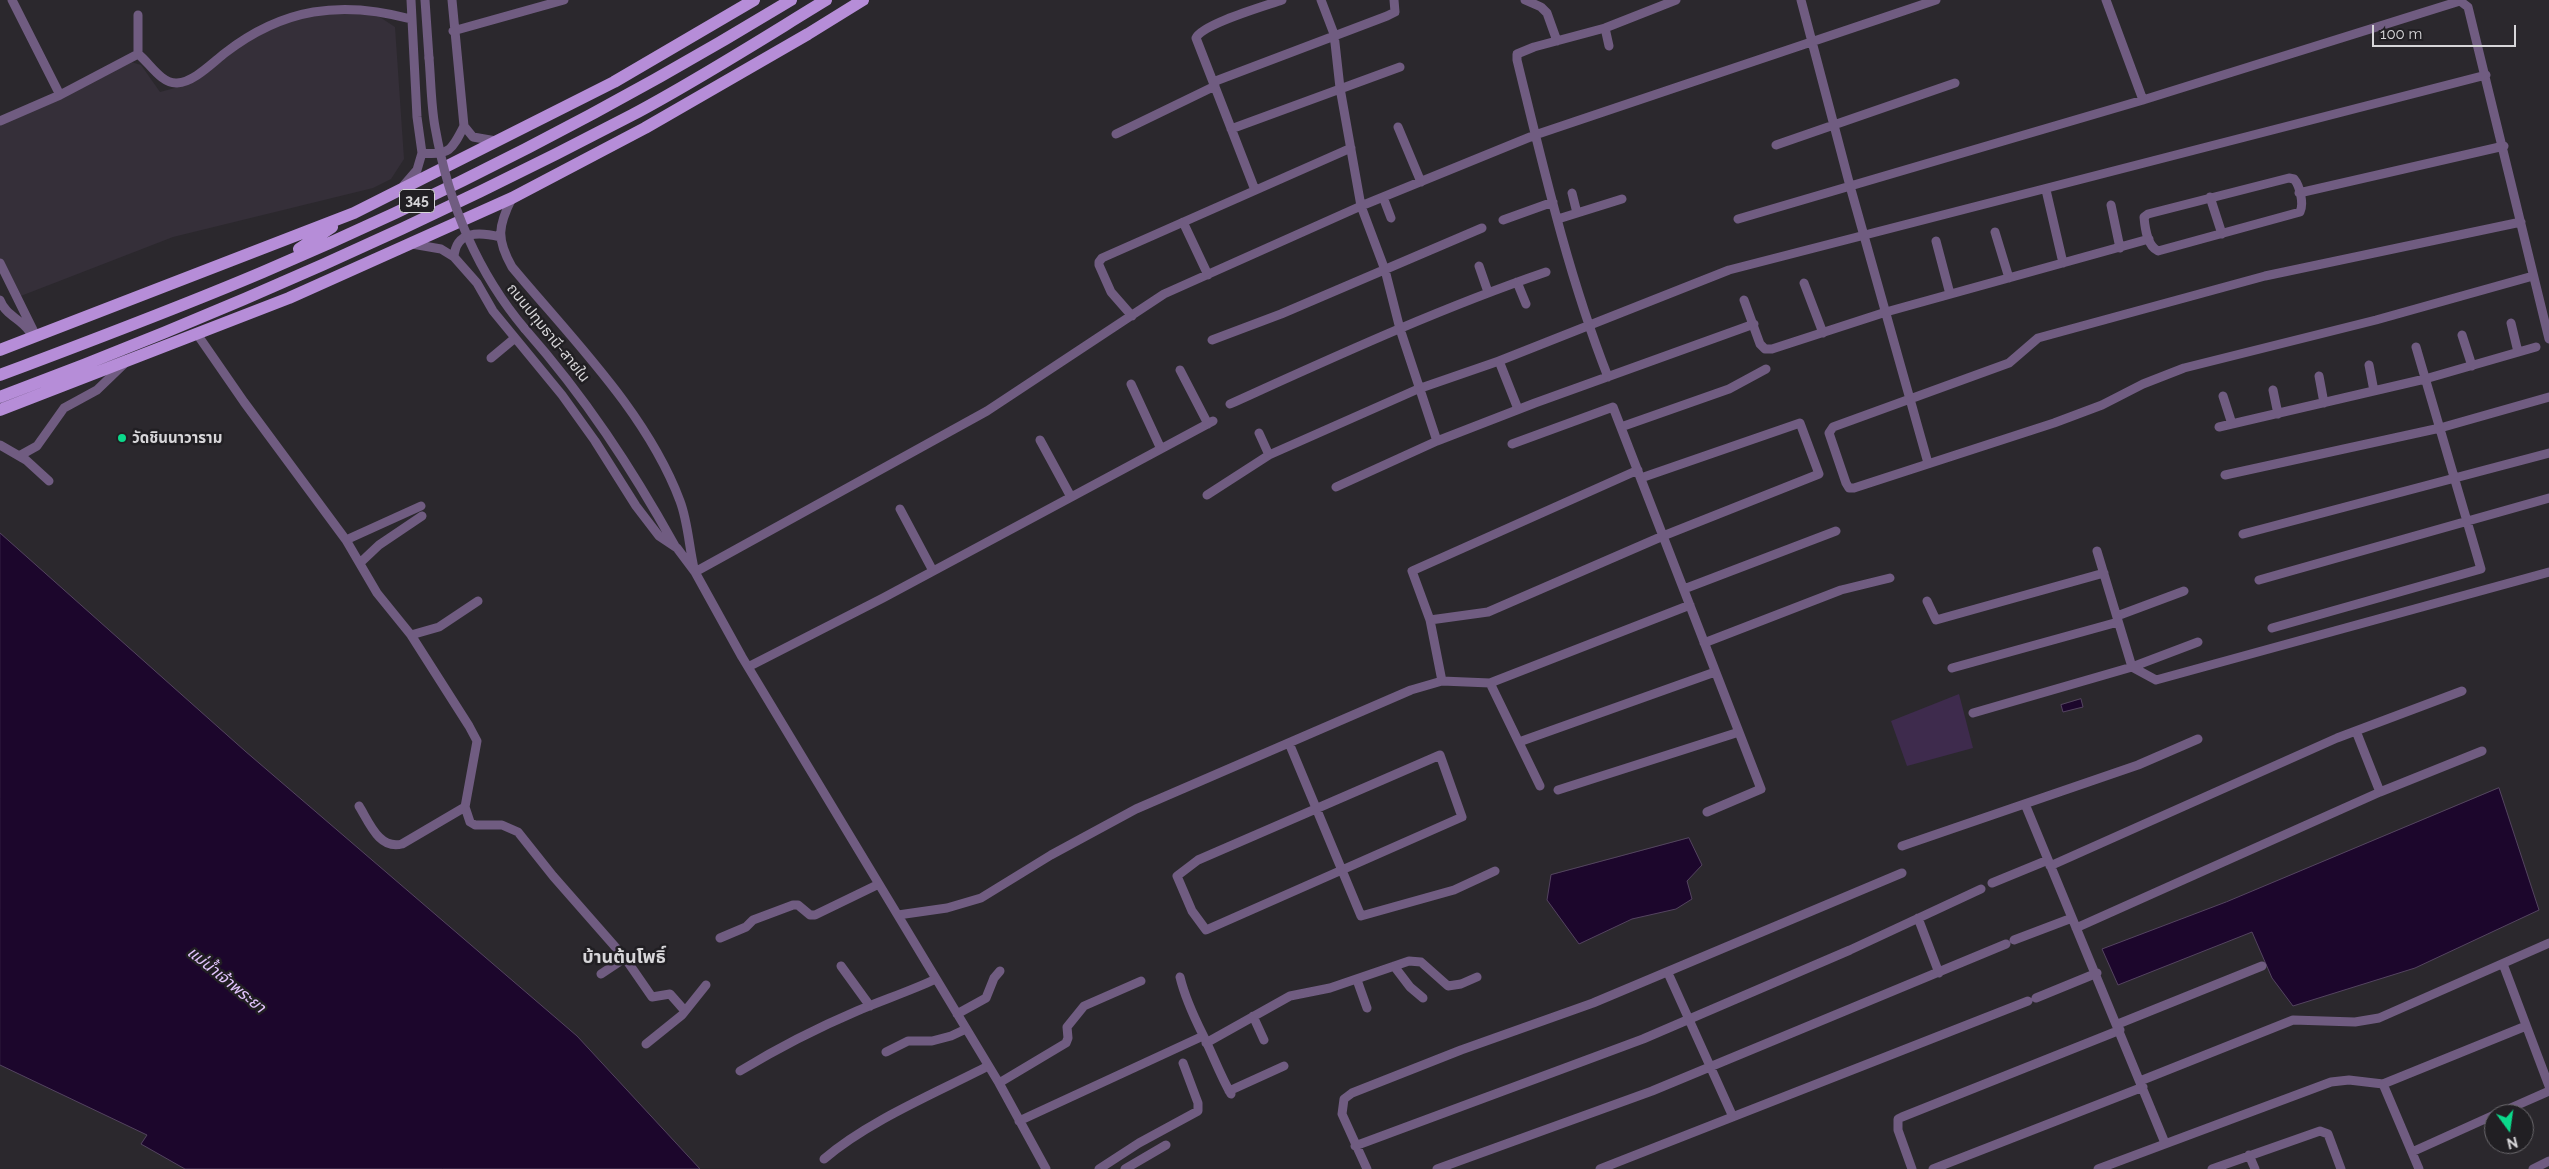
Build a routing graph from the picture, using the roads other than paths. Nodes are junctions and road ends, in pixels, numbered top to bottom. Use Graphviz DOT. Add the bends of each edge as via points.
graph roads {
  1 [pos="12,0"];
  2 [pos="411,0"];
  3 [pos="425,0"];
  4 [pos="452,0"];
  5 [pos="564,0"];
  6 [pos="754,0"];
  7 [pos="791,0"];
  8 [pos="863,0"];
  9 [pos="1282,0"];
  10 [pos="1321,0"];
  11 [pos="1394,0"];
  12 [pos="1525,0"];
  13 [pos="1676,0"];
  14 [pos="1801,0"];
  15 [pos="1936,0"];
  16 [pos="2106,0"];
  17 [pos="823,2"];
  18 [pos="312,4"];
  19 [pos="768,14"];
  20 [pos="138,15"];
  21 [pos="411,19"];
  22 [pos="717,22"];
  23 [pos="1605,28"];
  24 [pos="453,31"];
  25 [pos="808,34"];
  26 [pos="1334,34"];
  27 [pos="1557,41"];
  28 [pos="1813,42"];
  29 [pos="1609,46"];
  30 [pos="138,54"];
  31 [pos="1400,67"];
  32 [pos="2486,75"];
  33 [pos="1955,83"];
  34 [pos="1214,84"];
  35 [pos="1340,88"];
  36 [pos="60,95"];
  37 [pos="2143,100"];
  38 [pos="0,121"];
  39 [pos="1834,125"];
  40 [pos="464,126"];
  41 [pos="1398,127"];
  42 [pos="1231,129"];
  43 [pos="1116,134"];
  44 [pos="1535,135"];
  45 [pos="498,142"];
  46 [pos="1776,145"];
  47 [pos="2504,146"];
  48 [pos="1351,148"];
  49 [pos="422,153"];
  50 [pos="1421,182"];
  51 [pos="1850,186"];
  52 [pos="1255,190"];
  53 [pos="2046,190"];
  54 [pos="1572,193"];
  55 [pos="2299,193"];
  56 [pos="388,197"];
  57 [pos="1383,197"];
  58 [pos="2210,197"];
  59 [pos="512,198"];
  60 [pos="1622,199"];
  61 [pos="1553,202"];
  62 [pos="1361,206"];
  63 [pos="2111,206"];
  64 [pos="354,213"];
  65 [pos="1577,213"];
  66 [pos="1391,218"];
  67 [pos="1558,219"];
  68 [pos="1738,219"];
  69 [pos="1503,220"];
  70 [pos="1183,222"];
  71 [pos="2521,222"];
  72 [pos="1482,228"];
  73 [pos="1995,232"];
  74 [pos="1864,234"];
  75 [pos="2222,234"];
  76 [pos="500,236"];
  77 [pos="2149,239"];
  78 [pos="1936,241"];
  79 [pos="412,244"];
  80 [pos="2120,248"];
  81 [pos="454,256"];
  82 [pos="375,260"];
  83 [pos="0,263"];
  84 [pos="2063,263"];
  85 [pos="1479,266"];
  86 [pos="1385,270"];
  87 [pos="263,272"];
  88 [pos="1546,272"];
  89 [pos="1208,275"];
  90 [pos="2533,276"];
  91 [pos="2009,278"];
  92 [pos="1518,282"];
  93 [pos="1804,283"];
  94 [pos="270,287"];
  95 [pos="1488,292"];
  96 [pos="1950,294"];
  97 [pos="0,300"];
  98 [pos="1744,300"];
  99 [pos="1526,304"];
  100 [pos="1886,312"];
  101 [pos="1132,316"];
  102 [pos="2511,323"];
  103 [pos="1588,324"];
  104 [pos="1754,324"];
  105 [pos="1400,329"];
  106 [pos="1823,333"];
  107 [pos="197,334"];
  108 [pos="2462,335"];
  109 [pos="34,337"];
  110 [pos="515,338"];
  111 [pos="2549,339"];
  112 [pos="1212,340"];
  113 [pos="2416,347"];
  114 [pos="2536,347"];
  115 [pos="0,350"];
  116 [pos="2518,352"];
  117 [pos="491,358"];
  118 [pos="128,360"];
  119 [pos="1499,361"];
  120 [pos="2369,364"];
  121 [pos="2472,366"];
  122 [pos="1766,369"];
  123 [pos="1180,370"];
  124 [pos="0,375"];
  125 [pos="2319,376"];
  126 [pos="1608,377"];
  127 [pos="2426,379"];
  128 [pos="1132,384"];
  129 [pos="1418,389"];
  130 [pos="2273,390"];
  131 [pos="2374,391"];
  132 [pos="2223,396"];
  133 [pos="0,397"];
  134 [pos="2549,397"];
  135 [pos="1910,400"];
  136 [pos="2324,403"];
  137 [pos="1230,404"];
  138 [pos="0,410"];
  139 [pos="1518,410"];
  140 [pos="2278,414"];
  141 [pos="2232,424"];
  142 [pos="1621,427"];
  143 [pos="2219,428"];
  144 [pos="2440,428"];
  145 [pos="1259,433"];
  146 [pos="1040,440"];
  147 [pos="1437,441"];
  148 [pos="1512,444"];
  149 [pos="0,445"];
  150 [pos="1162,449"];
  151 [pos="2549,453"];
  152 [pos="1269,455"];
  153 [pos="19,456"];
  154 [pos="1928,463"];
  155 [pos="1639,474"];
  156 [pos="2225,475"];
  157 [pos="2454,477"];
  158 [pos="49,481"];
  159 [pos="1336,487"];
  160 [pos="1207,495"];
  161 [pos="1071,497"];
  162 [pos="2549,498"];
  163 [pos="421,506"];
  164 [pos="900,509"];
  165 [pos="422,516"];
  166 [pos="2468,523"];
  167 [pos="1836,531"];
  168 [pos="2243,534"];
  169 [pos="1663,536"];
  170 [pos="346,540"];
  171 [pos="677,548"];
  172 [pos="2097,551"];
  173 [pos="361,562"];
  174 [pos="933,571"];
  175 [pos="695,572"];
  176 [pos="2549,572"];
  177 [pos="2104,573"];
  178 [pos="1890,578"];
  179 [pos="2259,580"];
  180 [pos="1684,590"];
  181 [pos="2184,591"];
  182 [pos="478,601"];
  183 [pos="1927,601"];
  184 [pos="1690,604"];
  185 [pos="2118,619"];
  186 [pos="1430,620"];
  187 [pos="2272,628"];
  188 [pos="411,635"];
  189 [pos="1704,642"];
  190 [pos="2198,642"];
  191 [pos="748,667"];
  192 [pos="2132,667"];
  193 [pos="1952,668"];
  194 [pos="1716,672"];
  195 [pos="1442,681"];
  196 [pos="1490,683"];
  197 [pos="2462,692"];
  198 [pos="1973,713"];
  199 [pos="2356,731"];
  200 [pos="1739,732"];
  201 [pos="2198,739"];
  202 [pos="1519,742"];
  203 [pos="1289,743"];
  204 [pos="2482,751"];
  205 [pos="1540,786"];
  206 [pos="1558,790"];
  207 [pos="2380,792"];
  208 [pos="2025,804"];
  209 [pos="359,806"];
  210 [pos="465,807"];
  211 [pos="1316,810"];
  212 [pos="1707,812"];
  213 [pos="1902,846"];
  214 [pos="2049,863"];
  215 [pos="1341,870"];
  216 [pos="1495,871"];
  217 [pos="1902,873"];
  218 [pos="1992,883"];
  219 [pos="879,884"];
  220 [pos="1980,888"];
  221 [pos="898,915"];
  222 [pos="1918,918"];
  223 [pos="2072,918"];
  224 [pos="2076,928"];
  225 [pos="720,938"];
  226 [pos="2549,943"];
  227 [pos="625,958"];
  228 [pos="2503,964"];
  229 [pos="841,966"];
  230 [pos="1394,966"];
  231 [pos="2262,966"];
  232 [pos="1000,971"];
  233 [pos="1668,973"];
  234 [pos="1939,973"];
  235 [pos="2096,973"];
  236 [pos="601,974"];
  237 [pos="1180,977"];
  238 [pos="1476,977"];
  239 [pos="936,979"];
  240 [pos="1357,980"];
  241 [pos="1141,981"];
  242 [pos="706,985"];
  243 [pos="1423,998"];
  244 [pos="870,1006"];
  245 [pos="1367,1008"];
  246 [pos="685,1011"];
  247 [pos="957,1014"];
  248 [pos="1254,1016"];
  249 [pos="1690,1019"];
  250 [pos="2526,1026"];
  251 [pos="2119,1027"];
  252 [pos="966,1029"];
  253 [pos="1205,1039"];
  254 [pos="1264,1040"];
  255 [pos="646,1044"];
  256 [pos="886,1052"];
  257 [pos="1183,1063"];
  258 [pos="988,1066"];
  259 [pos="1284,1066"];
  260 [pos="1710,1066"];
  261 [pos="740,1071"];
  262 [pos="999,1083"];
  263 [pos="2142,1084"];
  264 [pos="2383,1084"];
  265 [pos="2549,1086"];
  266 [pos="2549,1091"];
  267 [pos="2520,1104"];
  268 [pos="1732,1117"];
  269 [pos="2484,1120"];
  270 [pos="1019,1121"];
  271 [pos="2165,1143"];
  272 [pos="1166,1145"];
  273 [pos="1355,1146"];
  274 [pos="2412,1152"];
  275 [pos="2249,1155"];
  276 [pos="824,1159"];
  277 [pos="2549,1161"];
  278 [pos="1046,1169"];
  279 [pos="1099,1169"];
  280 [pos="1124,1169"];
  281 [pos="1367,1169"];
  282 [pos="1437,1169"];
  283 [pos="1600,1169"];
  284 [pos="1912,1169"];
  285 [pos="1933,1169"];
  286 [pos="2098,1169"];
  287 [pos="2212,1169"];
  288 [pos="2255,1169"];
  289 [pos="2341,1169"];
  290 [pos="2419,1169"];
  291 [pos="2532,1169"];
  1 -- 36 [label="street"];
  2 -- 21 [label="street"];
  3 -- 171 [label="street, ถนนปทุมธานี-สายใน, bridge" via="434,126 458,217 505,306 551,358 608,432"];
  4 -- 24 [label="street"];
  5 -- 24 [label="street"];
  6 -- 22 [label="main road"];
  7 -- 19 [label="main road, 345"];
  8 -- 25 [label="main road"];
  9 -- 34 [label="street" via="1198,33 1196,38"];
  10 -- 26 [label="street"];
  11 -- 26 [label="street" via="1395,12"];
  12 -- 27 [label="street" via="1547,13"];
  13 -- 23 [label="street"];
  14 -- 28 [label="street"];
  15 -- 28 [label="street"];
  16 -- 37 [label="street"];
  17 -- 25 [label="main road"];
  17 -- 94 [label="main road, 345" via="634,114 404,228"];
  18 -- 21 [label="street" via="368,6"];
  18 -- 30 [label="street" via="250,34 189,79 176,83 167,82"];
  19 -- 22 [label="main road"];
  19 -- 87 [label="main road, 345" via="624,98 506,159"];
  20 -- 30 [label="street"];
  21 -- 49 [label="street"];
  22 -- 45 [label="main road" via="614,82"];
  23 -- 27 [label="street"];
  23 -- 29 [label="street"];
  24 -- 40 [label="street"];
  25 -- 59 [label="main road" via="645,128"];
  26 -- 34 [label="street"];
  26 -- 35 [label="street"];
  27 -- 44 [label="street" via="1517,54"];
  28 -- 39 [label="street"];
  28 -- 44 [label="street"];
  30 -- 36 [label="street"];
  31 -- 35 [label="street"];
  32 -- 37 [label="street" via="2468,7 2460,1"];
  32 -- 47 [label="street"];
  32 -- 53 [label="street"];
  33 -- 39 [label="street"];
  34 -- 42 [label="street"];
  34 -- 43 [label="street"];
  35 -- 42 [label="street"];
  35 -- 48 [label="street"];
  36 -- 38 [label="street"];
  37 -- 51 [label="street"];
  39 -- 46 [label="street"];
  39 -- 51 [label="street"];
  40 -- 45 [label="street" via="473,137"];
  40 -- 49 [label="street" via="448,151 440,155"];
  41 -- 50 [label="street"];
  42 -- 52 [label="street"];
  44 -- 50 [label="street"];
  44 -- 61 [label="street"];
  45 -- 56 [label="main road"];
  47 -- 55 [label="street"];
  47 -- 71 [label="street"];
  48 -- 52 [label="street"];
  48 -- 62 [label="street"];
  49 -- 56 [label="street" via="410,180"];
  50 -- 57 [label="street"];
  51 -- 68 [label="street"];
  51 -- 74 [label="street"];
  52 -- 70 [label="street"];
  53 -- 74 [label="street"];
  53 -- 84 [label="street"];
  54 -- 65 [label="street"];
  55 -- 58 [label="street" via="2296,182 2289,178"];
  55 -- 75 [label="street" via="2300,212"];
  56 -- 64 [label="main road"];
  57 -- 62 [label="street"];
  57 -- 66 [label="street"];
  58 -- 75 [label="street"];
  58 -- 77 [label="street" via="2148,214 2144,217"];
  59 -- 76 [label="street" via="503,217"];
  59 -- 79 [label="main road"];
  60 -- 65 [label="street"];
  61 -- 67 [label="street"];
  61 -- 69 [label="street"];
  62 -- 86 [label="street"];
  62 -- 89 [label="street"];
  63 -- 80 [label="street"];
  64 -- 87 [label="main road"];
  64 -- 109 [label="main road"];
  65 -- 67 [label="street"];
  67 -- 103 [label="street"];
  70 -- 89 [label="street"];
  70 -- 101 [label="street" via="1099,262 1111,292"];
  71 -- 90 [label="street"];
  71 -- 135 [label="street" via="2265,276 2038,338 2009,362"];
  72 -- 86 [label="street"];
  73 -- 91 [label="street"];
  74 -- 100 [label="street"];
  74 -- 103 [label="street" via="1729,270"];
  75 -- 77 [label="street" via="2158,251 2151,246"];
  76 -- 81 [label="street" via="471,233 459,241"];
  76 -- 175 [label="street" via="512,267 629,410 660,462 680,502"];
  77 -- 80 [label="street"];
  78 -- 96 [label="street"];
  79 -- 81 [label="street" via="441,249"];
  79 -- 82 [label="main road"];
  80 -- 84 [label="street"];
  81 -- 110 [label="street"];
  82 -- 94 [label="main road"];
  82 -- 107 [label="main road"];
  83 -- 109 [label="street"];
  84 -- 91 [label="street"];
  85 -- 95 [label="street"];
  86 -- 105 [label="street"];
  86 -- 112 [label="street"];
  87 -- 124 [label="main road, 345"];
  88 -- 92 [label="street"];
  89 -- 101 [label="street" via="1164,294"];
  90 -- 111 [label="street"];
  90 -- 154 [label="street" via="2376,320 2184,368 2054,423"];
  91 -- 96 [label="street"];
  92 -- 95 [label="street"];
  92 -- 99 [label="street"];
  93 -- 106 [label="street"];
  94 -- 133 [label="main road, 345"];
  95 -- 105 [label="street"];
  96 -- 100 [label="street"];
  97 -- 109 [label="street" via="6,312 24,324"];
  98 -- 104 [label="street"];
  100 -- 106 [label="street"];
  100 -- 135 [label="street"];
  101 -- 175 [label="street" via="987,411"];
  102 -- 116 [label="street"];
  103 -- 119 [label="street"];
  103 -- 126 [label="street"];
  104 -- 106 [label="street" via="1760,344 1765,349"];
  104 -- 126 [label="street"];
  105 -- 129 [label="street"];
  105 -- 137 [label="street"];
  107 -- 118 [label="main road"];
  107 -- 170 [label="street"];
  108 -- 121 [label="street"];
  109 -- 115 [label="main road"];
  110 -- 117 [label="street"];
  110 -- 171 [label="street" via="562,395 636,506 660,536"];
  113 -- 127 [label="street"];
  114 -- 116 [label="street"];
  116 -- 121 [label="street"];
  118 -- 138 [label="main road"];
  118 -- 153 [label="street" via="97,390 64,408 37,446"];
  119 -- 129 [label="street"];
  119 -- 139 [label="street"];
  120 -- 131 [label="street"];
  121 -- 127 [label="street"];
  122 -- 142 [label="street" via="1729,389"];
  123 -- 150 [label="street" via="1211,422"];
  125 -- 136 [label="street"];
  126 -- 139 [label="street"];
  127 -- 131 [label="street"];
  127 -- 144 [label="street"];
  128 -- 150 [label="street"];
  129 -- 147 [label="street"];
  129 -- 152 [label="street"];
  130 -- 140 [label="street"];
  131 -- 136 [label="street"];
  132 -- 141 [label="street"];
  134 -- 144 [label="street"];
  135 -- 154 [label="street"];
  135 -- 154 [label="street" via="1832,427 1830,433 1849,488"];
  136 -- 140 [label="street"];
  139 -- 147 [label="street"];
  140 -- 141 [label="street"];
  141 -- 143 [label="street"];
  142 -- 148 [label="street" via="1614,407"];
  142 -- 155 [label="street"];
  144 -- 156 [label="street"];
  144 -- 157 [label="street"];
  145 -- 152 [label="street"];
  146 -- 161 [label="street"];
  147 -- 159 [label="street"];
  149 -- 153 [label="street"];
  150 -- 161 [label="street"];
  151 -- 157 [label="street"];
  152 -- 160 [label="street"];
  153 -- 158 [label="street"];
  155 -- 169 [label="street"];
  155 -- 169 [label="street" via="1800,423 1819,474"];
  155 -- 186 [label="street" via="1412,571"];
  157 -- 166 [label="street"];
  157 -- 168 [label="street"];
  161 -- 174 [label="street"];
  162 -- 166 [label="street"];
  163 -- 170 [label="street"];
  164 -- 174 [label="street"];
  165 -- 173 [label="street" via="379,545"];
  166 -- 179 [label="street"];
  166 -- 187 [label="street" via="2481,569"];
  167 -- 180 [label="street"];
  169 -- 180 [label="street"];
  169 -- 186 [label="street" via="1488,612"];
  170 -- 173 [label="street"];
  171 -- 175 [label="street"];
  172 -- 177 [label="street"];
  173 -- 188 [label="street" via="377,593"];
  174 -- 191 [label="street"];
  175 -- 191 [label="street"];
  176 -- 192 [label="street" via="2156,680"];
  177 -- 183 [label="street" via="1936,620"];
  177 -- 185 [label="street"];
  178 -- 189 [label="street" via="1841,590"];
  180 -- 184 [label="street"];
  181 -- 185 [label="street"];
  182 -- 188 [label="street" via="439,627"];
  184 -- 189 [label="street"];
  184 -- 196 [label="street"];
  185 -- 192 [label="street"];
  185 -- 193 [label="street"];
  186 -- 195 [label="street"];
  188 -- 210 [label="street" via="476,741"];
  189 -- 194 [label="street"];
  190 -- 192 [label="street"];
  191 -- 219 [label="street"];
  192 -- 198 [label="street"];
  194 -- 200 [label="street"];
  194 -- 202 [label="street"];
  195 -- 196 [label="street"];
  195 -- 203 [label="street" via="1411,690"];
  196 -- 202 [label="street"];
  197 -- 199 [label="street"];
  199 -- 207 [label="street"];
  199 -- 214 [label="street"];
  200 -- 206 [label="street"];
  200 -- 212 [label="street" via="1761,789"];
  201 -- 208 [label="street" via="2138,765"];
  202 -- 205 [label="street"];
  203 -- 211 [label="street"];
  203 -- 221 [label="street" via="1136,809 1050,855 980,898 947,908"];
  204 -- 207 [label="street"];
  207 -- 224 [label="street"];
  208 -- 213 [label="street"];
  208 -- 214 [label="street"];
  209 -- 210 [label="street" via="378,838 395,846"];
  210 -- 227 [label="street" via="470,822 475,825 502,825 518,832"];
  211 -- 215 [label="street"];
  211 -- 215 [label="street" via="1440,755 1462,817"];
  211 -- 215 [label="street" via="1198,860 1177,876 1192,911 1206,930"];
  214 -- 218 [label="street"];
  214 -- 223 [label="street"];
  215 -- 216 [label="street" via="1361,916 1454,890"];
  217 -- 233 [label="street"];
  219 -- 221 [label="street"];
  219 -- 225 [label="street" via="815,914 793,905 753,920 746,927"];
  220 -- 222 [label="street"];
  221 -- 239 [label="street"];
  222 -- 234 [label="street"];
  222 -- 249 [label="street"];
  223 -- 224 [label="street"];
  223 -- 234 [label="street"];
  224 -- 235 [label="street"];
  226 -- 228 [label="street"];
  227 -- 236 [label="street"];
  227 -- 246 [label="street" via="652,997 670,994"];
  228 -- 250 [label="street"];
  228 -- 263 [label="street" via="2379,1018 2355,1022 2293,1020"];
  229 -- 244 [label="street"];
  230 -- 238 [label="street" via="1416,960 1448,986"];
  230 -- 240 [label="street"];
  230 -- 243 [label="street"];
  231 -- 251 [label="street"];
  232 -- 247 [label="street" via="986,998"];
  233 -- 249 [label="street"];
  233 -- 273 [label="street" via="1352,1093 1344,1099 1342,1114"];
  234 -- 260 [label="street"];
  235 -- 251 [label="street"];
  235 -- 268 [label="street"];
  237 -- 253 [label="street" via="1190,1012"];
  239 -- 244 [label="street"];
  239 -- 247 [label="street"];
  240 -- 245 [label="street"];
  240 -- 248 [label="street" via="1290,996"];
  241 -- 262 [label="street" via="1084,1006 1067,1027 1066,1043"];
  242 -- 246 [label="street"];
  244 -- 261 [label="street" via="781,1046"];
  246 -- 255 [label="street"];
  247 -- 252 [label="street"];
  248 -- 253 [label="street"];
  248 -- 254 [label="street"];
  249 -- 260 [label="street"];
  249 -- 273 [label="street" via="1576,1065"];
  250 -- 264 [label="street"];
  250 -- 265 [label="street"];
  251 -- 263 [label="street"];
  251 -- 284 [label="street" via="1902,1117 1898,1120 1898,1130"];
  252 -- 256 [label="street" via="932,1041 908,1041"];
  252 -- 258 [label="street"];
  253 -- 259 [label="street" via="1230,1093"];
  253 -- 270 [label="street"];
  257 -- 279 [label="street" via="1198,1111 1138,1143"];
  258 -- 262 [label="street"];
  258 -- 276 [label="street" via="872,1127"];
  260 -- 268 [label="street"];
  260 -- 282 [label="street"];
  262 -- 270 [label="street"];
  263 -- 271 [label="street"];
  263 -- 285 [label="street"];
  264 -- 271 [label="street" via="2349,1080 2331,1082"];
  264 -- 274 [label="street"];
  266 -- 267 [label="street"];
  268 -- 283 [label="street"];
  269 -- 274 [label="street"];
  270 -- 278 [label="street"];
  271 -- 286 [label="street"];
  272 -- 280 [label="street"];
  273 -- 281 [label="street"];
  274 -- 290 [label="street"];
  275 -- 287 [label="street"];
  275 -- 288 [label="street"];
  275 -- 289 [label="street" via="2324,1132 2330,1139"];
  277 -- 291 [label="street"];
}
